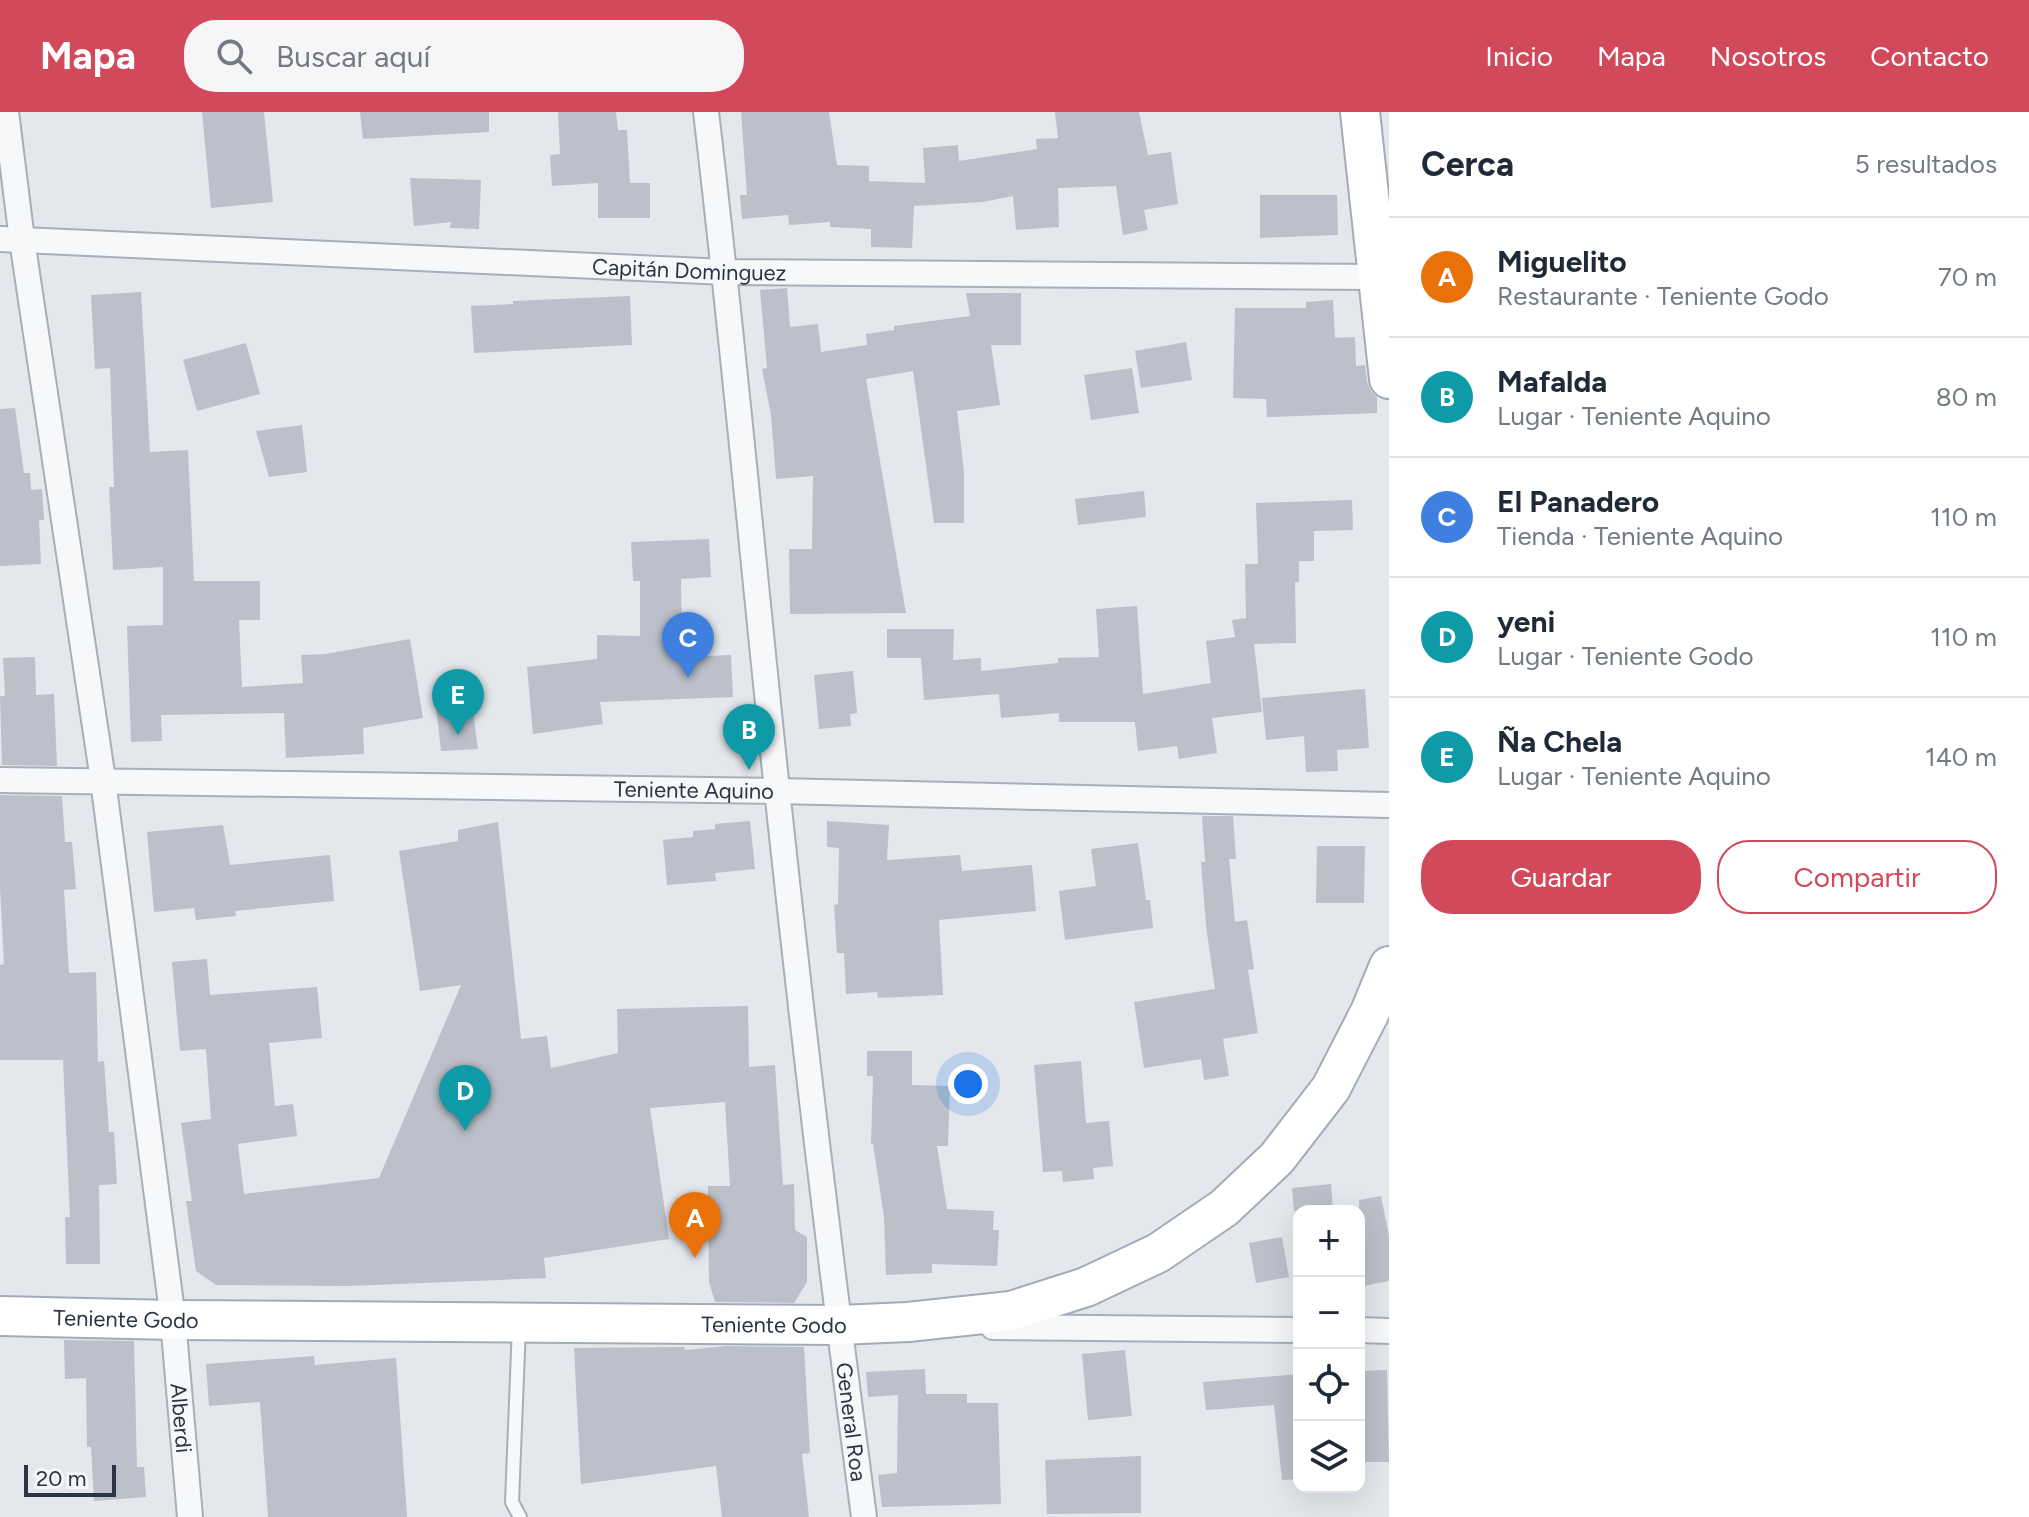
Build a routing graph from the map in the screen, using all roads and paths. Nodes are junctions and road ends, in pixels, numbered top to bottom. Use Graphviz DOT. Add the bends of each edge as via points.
graph roads {
  1 [pos="6,112"];
  2 [pos="706,112"];
  3 [pos="1360,112"];
  4 [pos="11,240"];
  5 [pos="726,272"];
  6 [pos="1384,277"];
  7 [pos="1389,379"];
  8 [pos="0,780"];
  9 [pos="103,780"];
  10 [pos="777,791"];
  11 [pos="1389,805"];
  12 [pos="1389,966"];
  13 [pos="0,1316"];
  14 [pos="173,1320"];
  15 [pos="519,1323"];
  16 [pos="839,1325"];
  17 [pos="1293,1330"];
  18 [pos="1365,1330"];
  19 [pos="1389,1331"];
  20 [pos="190,1517"];
  21 [pos="520,1517"];
  22 [pos="864,1517"];
  1 -- 4 [label="street, Alberdi"];
  2 -- 5 [label="street, General Roa"];
  3 -- 6 [label="main road"];
  4 -- 5 [label="street, Capitán Dominguez"];
  4 -- 9 [label="street, Alberdi"];
  5 -- 6 [label="street, Capitán Dominguez"];
  5 -- 10 [label="street, General Roa"];
  6 -- 7 [label="main road"];
  8 -- 9 [label="street, Teniente Aquino"];
  9 -- 10 [label="street, Teniente Aquino"];
  9 -- 14 [label="street, Alberdi"];
  10 -- 11 [label="street, Teniente Aquino"];
  10 -- 16 [label="street, General Roa"];
  12 -- 16 [label="main road, Teniente Godo" via="1331,1088 1277,1158 1224,1208 1158,1253 1086,1287 1011,1311"];
  13 -- 14 [label="main road, Teniente Godo"];
  14 -- 15 [label="main road, Teniente Godo"];
  14 -- 20 [label="street, Alberdi"];
  15 -- 16 [label="main road, Teniente Godo"];
  15 -- 21 [label="lane" via="512,1502"];
  16 -- 17 [label="street"];
  16 -- 22 [label="street, General Roa"];
  18 -- 19 [label="street"];
}
